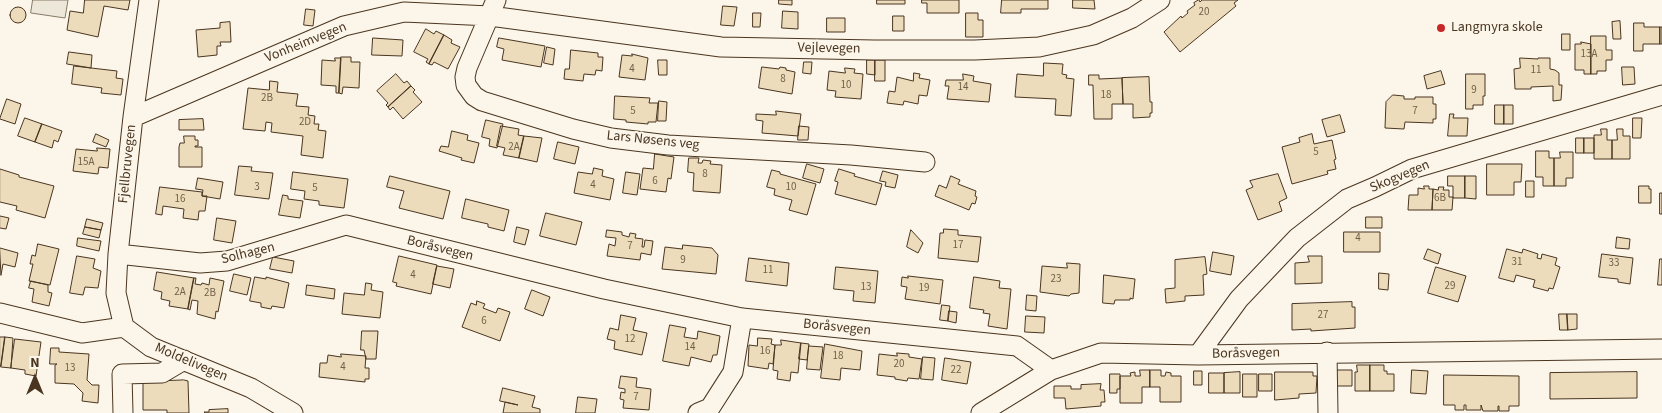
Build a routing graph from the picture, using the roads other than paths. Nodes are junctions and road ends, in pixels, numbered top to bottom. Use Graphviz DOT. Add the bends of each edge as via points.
graph roads {
  1 [pos="149,0"];
  2 [pos="1160,0"];
  3 [pos="493,8"];
  4 [pos="1662,95"];
  5 [pos="133,117"];
  6 [pos="925,162"];
  7 [pos="346,225"];
  8 [pos="118,254"];
  9 [pos="0,314"];
  10 [pos="742,318"];
  11 [pos="124,327"];
  12 [pos="1662,348"];
  13 [pos="1327,352"];
  14 [pos="1198,355"];
  15 [pos="184,360"];
  16 [pos="1051,370"];
  17 [pos="123,413"];
  18 [pos="293,413"];
  19 [pos="698,413"];
  20 [pos="981,413"];
  21 [pos="1328,413"];
  1 -- 5 [label="street, Fjellbruvegen"];
  2 -- 3 [label="street, Vejlevegen" via="1132,18 1093,35 1039,47 975,50 721,47"];
  3 -- 5 [label="street, Vonheimvegen" via="404,12 344,26"];
  3 -- 6 [label="street, Lars Nøsens veg" via="465,77 466,85 474,96 494,106 573,130 640,142"];
  4 -- 14 [label="street, Skogvegen" via="1412,168 1347,199 1297,238 1238,298"];
  5 -- 8 [label="street, Fjellbruvegen"];
  7 -- 8 [label="street, Solhagen" via="227,261 200,263"];
  7 -- 10 [label="street, Boråsvegen" via="604,289"];
  8 -- 11 [label="street, Fjellbruvegen" via="116,293"];
  9 -- 11 [label="street" via="82,333"];
  10 -- 16 [label="street, Boråsvegen" via="1017,346"];
  10 -- 19 [label="street" via="734,372 710,408"];
  11 -- 15 [label="street, Moldelivegen" via="151,346"];
  12 -- 13 [label="street, Boråsvegen"];
  13 -- 14 [label="street, Boråsvegen"];
  13 -- 21 [label="street"];
  14 -- 16 [label="street, Boråsvegen" via="1101,353"];
  15 -- 17 [label="street" via="162,373 122,374"];
  15 -- 18 [label="street, Moldelivegen" via="250,388"];
  16 -- 20 [label="street"];
}
